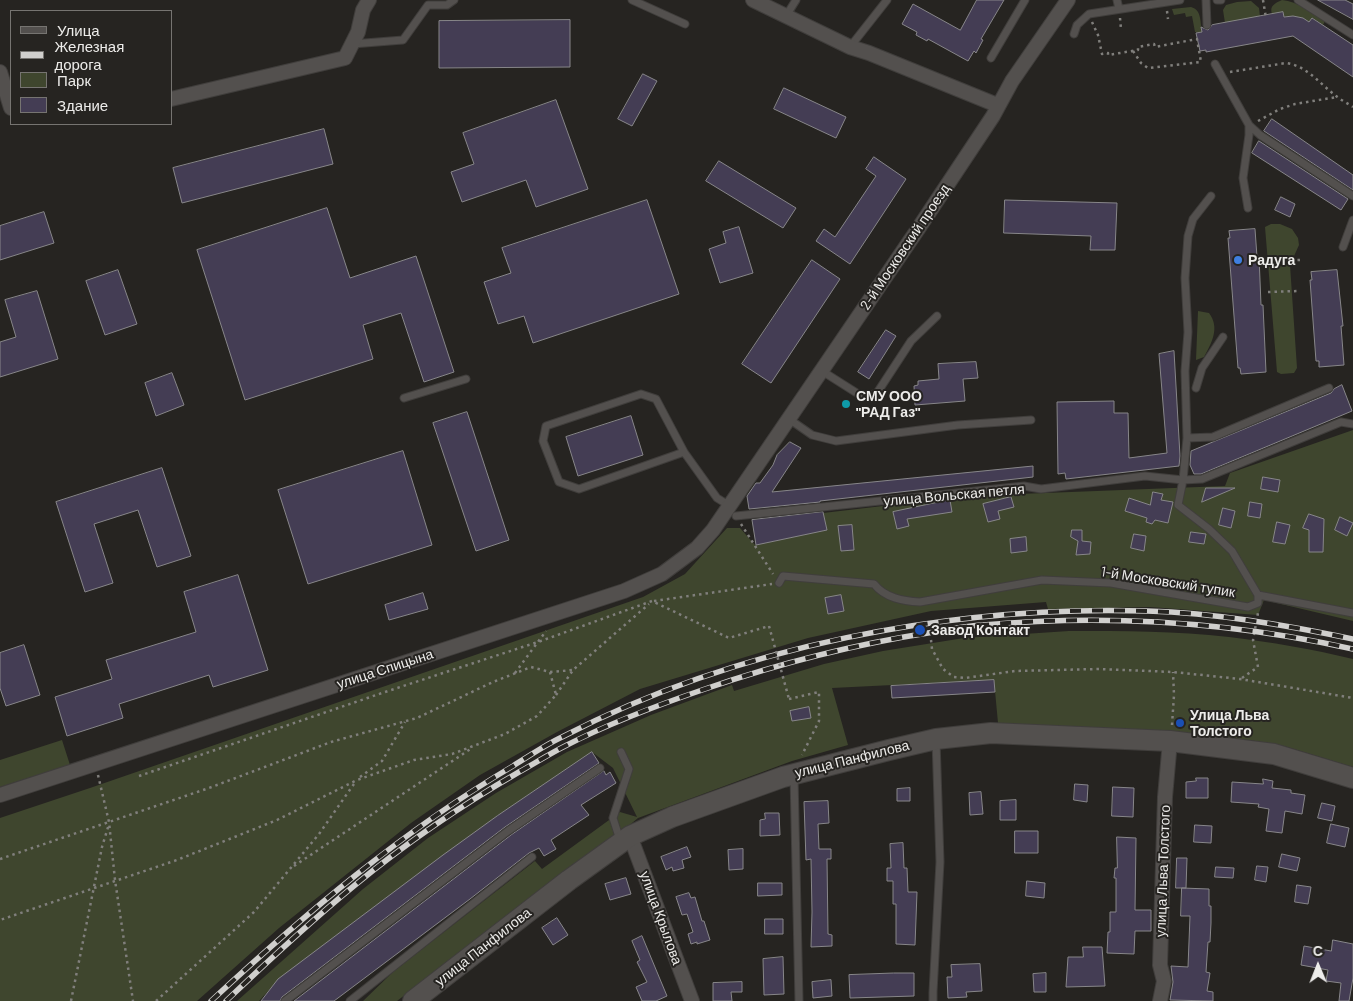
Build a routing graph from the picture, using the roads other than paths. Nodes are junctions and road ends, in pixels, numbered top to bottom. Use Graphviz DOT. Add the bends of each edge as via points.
graph roads {
  1 [pos="369,0"];
  2 [pos="454,0"];
  3 [pos="632,0"];
  4 [pos="753,0"];
  5 [pos="796,0"];
  6 [pos="887,0"];
  7 [pos="1025,0"];
  8 [pos="1068,0"];
  9 [pos="1117,0"];
  10 [pos="1180,0"];
  11 [pos="1206,0"];
  12 [pos="1217,0"];
  13 [pos="1222,0"];
  14 [pos="1298,0"];
  15 [pos="1119,9"];
  16 [pos="786,16"];
  17 [pos="685,24"];
  18 [pos="1207,25"];
  19 [pos="1074,34"];
  20 [pos="1353,34"];
  21 [pos="352,44"];
  22 [pos="850,47"];
  23 [pos="991,58"];
  24 [pos="1215,64"];
  25 [pos="0,72"];
  26 [pos="172,99"];
  27 [pos="10,105"];
  28 [pos="997,105"];
  29 [pos="1248,125"];
  30 [pos="1211,196"];
  31 [pos="1353,196"];
  32 [pos="1248,208"];
  33 [pos="1353,220"];
  34 [pos="1343,247"];
  35 [pos="937,316"];
  36 [pos="1223,337"];
  37 [pos="822,371"];
  38 [pos="466,380"];
  39 [pos="1196,388"];
  40 [pos="1329,388"];
  41 [pos="404,398"];
  42 [pos="790,419"];
  43 [pos="1031,420"];
  44 [pos="1353,424"];
  45 [pos="1186,438"];
  46 [pos="684,452"];
  47 [pos="1183,480"];
  48 [pos="738,493"];
  49 [pos="733,511"];
  50 [pos="779,583"];
  51 [pos="1258,596"];
  52 [pos="1353,614"];
  53 [pos="1171,736"];
  54 [pos="936,739"];
  55 [pos="621,752"];
  56 [pos="600,768"];
  57 [pos="794,773"];
  58 [pos="1353,778"];
  59 [pos="0,795"];
  60 [pos="626,839"];
  61 [pos="532,857"];
  62 [pos="688,1000"];
  63 [pos="285,1001"];
  64 [pos="350,1001"];
  65 [pos="413,1001"];
  66 [pos="799,1001"];
  67 [pos="934,1001"];
  68 [pos="1149,1001"];
  69 [pos="1160,1001"];
  1 -- 21 [label="street"];
  2 -- 21 [label="lane" via="447,5 428,5 403,40"];
  3 -- 17 [label="lane"];
  4 -- 16 [label="street"];
  5 -- 16 [label="lane"];
  6 -- 22 [label="lane"];
  7 -- 23 [label="lane"];
  8 -- 28 [label="street, 2-й Московский проезд"];
  9 -- 15 [label="lane"];
  10 -- 15 [label="lane"];
  11 -- 18 [label="lane"];
  12 -- 13 [label="lane"];
  14 -- 20 [label="lane"];
  15 -- 19 [label="lane" via="1089,14 1077,25"];
  16 -- 22 [label="street"];
  21 -- 26 [label="street" via="345,58"];
  22 -- 28 [label="street"];
  24 -- 29 [label="lane"];
  25 -- 27 [label="street"];
  28 -- 37 [label="street, 2-й Московский проезд" via="993,116"];
  29 -- 31 [label="lane"];
  29 -- 32 [label="lane" via="1242,178"];
  30 -- 45 [label="lane" via="1193,219 1188,236 1185,278 1188,332"];
  33 -- 34 [label="lane"];
  35 -- 37 [label="lane" via="911,341 877,393 863,397"];
  36 -- 39 [label="lane" via="1202,368"];
  37 -- 42 [label="street, 2-й Московский проезд"];
  38 -- 41 [label="lane"];
  40 -- 45 [label="lane" via="1212,437"];
  42 -- 43 [label="lane" via="812,435 836,441 958,425"];
  42 -- 48 [label="street, 2-й Московский проезд"];
  44 -- 47 [label="lane, улица Вольская петля" via="1341,422 1202,479"];
  45 -- 47 [label="lane"];
  46 -- 46 [label="lane" via="656,399 640,394 546,426 543,441 559,482 579,490"];
  46 -- 49 [label="lane" via="717,498"];
  47 -- 49 [label="lane, улица Вольская петля" via="1144,476 1041,489 1024,486"];
  47 -- 51 [label="lane, 1-й Московский тупик" via="1178,505 1232,551"];
  48 -- 49 [label="street, улица Спицына"];
  49 -- 59 [label="street, улица Спицына" via="696,548 662,574 624,591"];
  50 -- 51 [label="lane, 1-й Московский тупик" via="783,576 874,584 880,592 904,601 920,602 1042,580 1111,584 1248,607 1258,603"];
  51 -- 52 [label="lane"];
  53 -- 54 [label="main road, улица Панфилова" via="991,733"];
  53 -- 58 [label="main road, улица Панфилова" via="1274,754"];
  53 -- 69 [label="street, улица Льва Толстого" via="1165,797 1160,965 1164,981"];
  54 -- 57 [label="main road, улица Панфилова"];
  54 -- 67 [label="lane" via="940,862"];
  55 -- 60 [label="lane" via="629,769 613,818"];
  56 -- 63 [label="lane" via="508,831"];
  57 -- 60 [label="main road, улица Панфилова" via="672,818"];
  57 -- 66 [label="lane"];
  60 -- 62 [label="street, улица Крылова"];
  60 -- 65 [label="main road, улица Панфилова"];
  61 -- 64 [label="lane"];
  68 -- 69 [label="street"];
}
